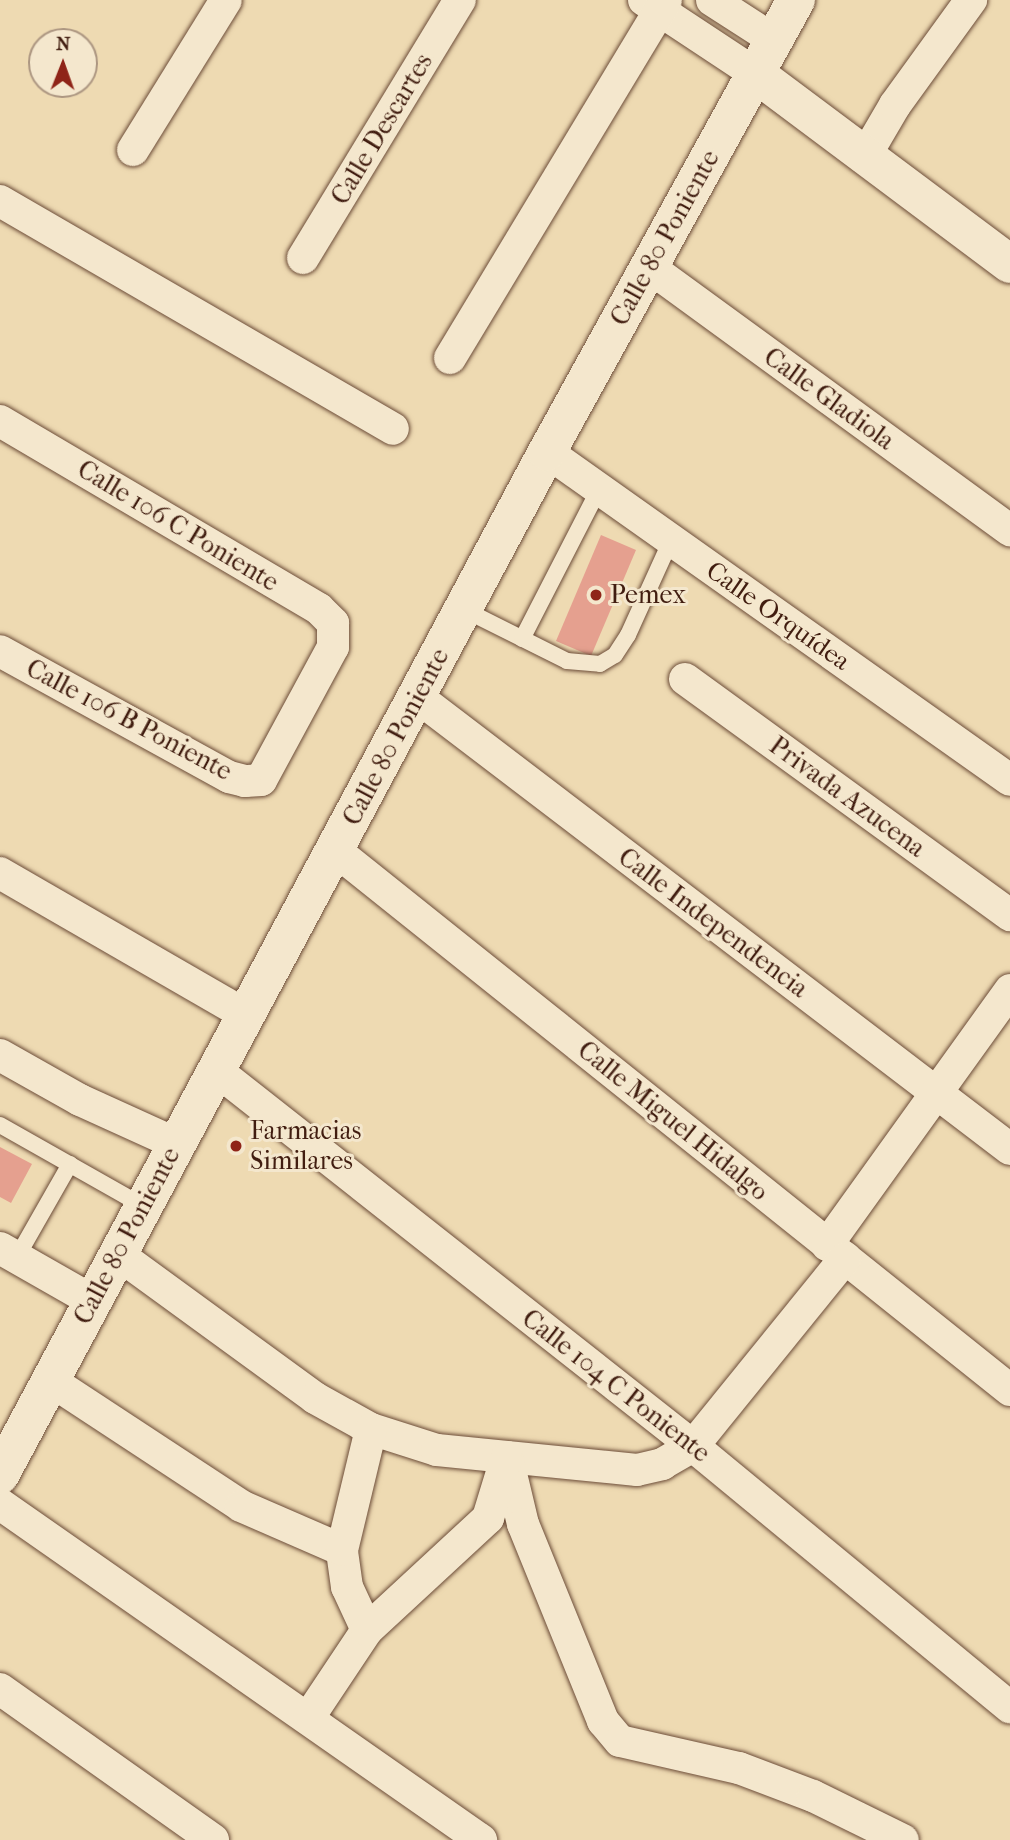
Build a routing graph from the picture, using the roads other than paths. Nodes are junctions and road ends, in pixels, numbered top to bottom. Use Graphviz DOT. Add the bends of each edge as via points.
graph roads {
  1 [pos="226,0"];
  2 [pos="460,0"];
  3 [pos="712,0"];
  4 [pos="796,0"];
  5 [pos="971,0"];
  6 [pos="657,3"];
  7 [pos="774,40"];
  8 [pos="755,74"];
  9 [pos="133,150"];
  10 [pos="864,158"];
  11 [pos="0,201"];
  12 [pos="303,258"];
  13 [pos="1010,264"];
  14 [pos="649,267"];
  15 [pos="450,358"];
  16 [pos="0,421"];
  17 [pos="393,429"];
  18 [pos="547,452"];
  19 [pos="599,489"];
  20 [pos="1010,530"];
  21 [pos="671,540"];
  22 [pos="463,609"];
  23 [pos="522,639"];
  24 [pos="0,651"];
  25 [pos="685,679"];
  26 [pos="416,696"];
  27 [pos="261,779"];
  28 [pos="1010,780"];
  29 [pos="336,851"];
  30 [pos="0,873"];
  31 [pos="1010,915"];
  32 [pos="1010,990"];
  33 [pos="244,1014"];
  34 [pos="0,1055"];
  35 [pos="216,1070"];
  36 [pos="937,1095"];
  37 [pos="0,1125"];
  38 [pos="175,1143"];
  39 [pos="1010,1149"];
  40 [pos="70,1164"];
  41 [pos="143,1206"];
  42 [pos="8,1252"];
  43 [pos="836,1252"];
  44 [pos="119,1255"];
  45 [pos="93,1301"];
  46 [pos="51,1381"];
  47 [pos="1010,1390"];
  48 [pos="371,1429"];
  49 [pos="693,1446"];
  50 [pos="507,1457"];
  51 [pos="0,1475"];
  52 [pos="0,1504"];
  53 [pos="342,1550"];
  54 [pos="367,1630"];
  55 [pos="0,1689"];
  56 [pos="1010,1707"];
  57 [pos="309,1717"];
  58 [pos="213,1840"];
  59 [pos="481,1840"];
  60 [pos="903,1840"];
  1 -- 9 [label="street"];
  2 -- 12 [label="street, Calle Descartes"];
  3 -- 7 [label="street"];
  4 -- 7 [label="street, Calle 80 Poniente"];
  5 -- 10 [label="street" via="895,105"];
  6 -- 8 [label="street"];
  6 -- 15 [label="street"];
  7 -- 8 [label="street, Calle 80 Poniente"];
  8 -- 10 [label="street"];
  8 -- 14 [label="street, Calle 80 Poniente"];
  10 -- 13 [label="street"];
  11 -- 17 [label="street"];
  14 -- 18 [label="street, Calle 80 Poniente"];
  14 -- 20 [label="street, Calle Gladiola"];
  16 -- 27 [label="street, Calle 106 C Poniente" via="319,609 333,623 333,647"];
  18 -- 19 [label="street, Calle Orquídea"];
  18 -- 22 [label="street, Calle 80 Poniente"];
  19 -- 21 [label="street, Calle Orquídea"];
  19 -- 23 [label="lane"];
  21 -- 23 [label="lane" via="615,655 600,664 567,662"];
  21 -- 28 [label="street, Calle Orquídea"];
  22 -- 23 [label="lane"];
  22 -- 26 [label="street, Calle 80 Poniente"];
  24 -- 27 [label="street, Calle 106 B Poniente" via="229,777"];
  25 -- 31 [label="street, Privada Azucena"];
  26 -- 29 [label="street, Calle 80 Poniente"];
  26 -- 36 [label="street, Calle Independencia"];
  29 -- 33 [label="street, Calle 80 Poniente"];
  29 -- 43 [label="street, Calle Miguel Hidalgo"];
  30 -- 33 [label="street"];
  32 -- 36 [label="street"];
  33 -- 35 [label="street, Calle 80 Poniente"];
  34 -- 38 [label="street"];
  35 -- 38 [label="street, Calle 80 Poniente"];
  35 -- 49 [label="street, Calle 104 C Poniente"];
  36 -- 39 [label="street, Calle Independencia"];
  36 -- 43 [label="street"];
  37 -- 40 [label="lane"];
  38 -- 41 [label="street, Calle 80 Poniente"];
  40 -- 41 [label="lane"];
  40 -- 42 [label="lane"];
  41 -- 44 [label="street, Calle 80 Poniente"];
  42 -- 45 [label="street"];
  43 -- 47 [label="street, Calle Miguel Hidalgo"];
  43 -- 49 [label="street"];
  44 -- 45 [label="street, Calle 80 Poniente"];
  44 -- 48 [label="street" via="315,1398"];
  45 -- 46 [label="street, Calle 80 Poniente"];
  46 -- 51 [label="street, Calle 80 Poniente"];
  46 -- 53 [label="street" via="242,1506"];
  48 -- 50 [label="street" via="437,1450"];
  48 -- 53 [label="street"];
  49 -- 50 [label="street" via="662,1464 636,1470"];
  49 -- 56 [label="street, Calle 104 C Poniente"];
  50 -- 54 [label="street" via="488,1518"];
  50 -- 60 [label="street" via="523,1524 603,1721 620,1741 739,1768 813,1796"];
  52 -- 57 [label="street"];
  53 -- 54 [label="street" via="346,1587"];
  54 -- 57 [label="street"];
  55 -- 58 [label="street"];
  57 -- 59 [label="street"];
}
